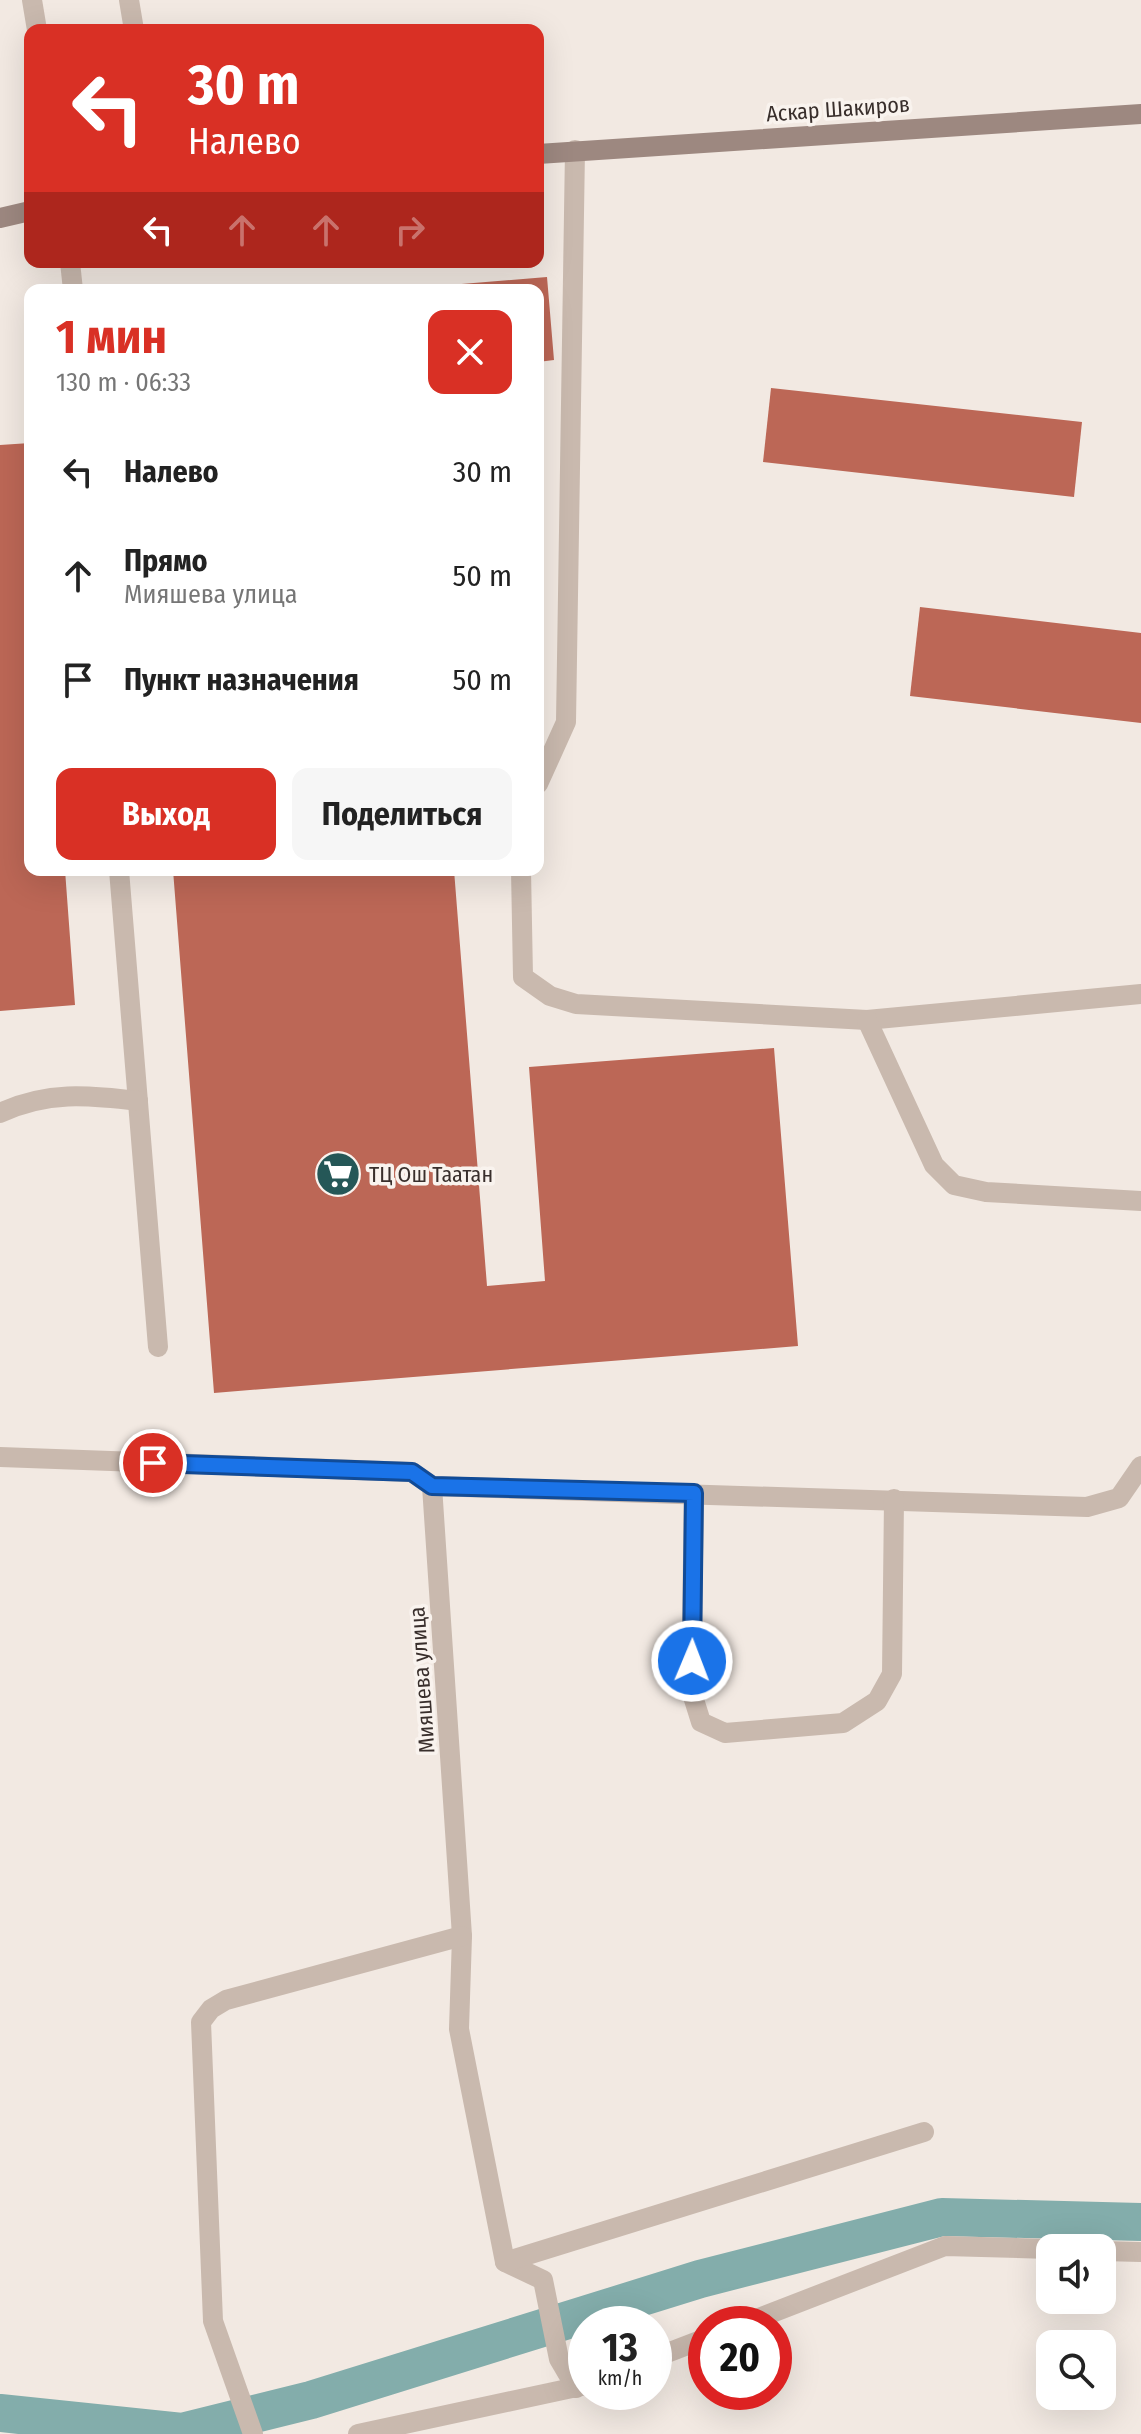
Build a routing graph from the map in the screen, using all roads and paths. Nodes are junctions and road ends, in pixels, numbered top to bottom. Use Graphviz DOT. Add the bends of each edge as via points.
graph roads {
  1 [pos="32,0"];
  2 [pos="129,0"];
  3 [pos="36,24"];
  4 [pos="133,24"];
  5 [pos="1141,114"];
  6 [pos="575,150"];
  7 [pos="544,153"];
  8 [pos="24,212"];
  9 [pos="0,218"];
  10 [pos="544,771"];
  11 [pos="119,876"];
  12 [pos="521,876"];
  13 [pos="1141,994"];
  14 [pos="867,1020"];
  15 [pos="138,1101"];
  16 [pos="0,1113"];
  17 [pos="1141,1201"];
  18 [pos="158,1347"];
  19 [pos="0,1457"];
  20 [pos="1141,1466"];
  21 [pos="432,1486"];
  22 [pos="694,1493"];
  23 [pos="894,1499"];
  24 [pos="462,1936"];
  25 [pos="924,2132"];
  26 [pos="1036,2249"];
  27 [pos="1116,2251"];
  28 [pos="1141,2252"];
  29 [pos="505,2262"];
  30 [pos="790,2306"];
  31 [pos="568,2370"];
  32 [pos="568,2389"];
  33 [pos="253,2434"];
  34 [pos="358,2434"];
  1 -- 3 [label="street"];
  2 -- 4 [label="street"];
  5 -- 6 [label="main road, Аскар Шакиров"];
  6 -- 7 [label="main road, Аскар Шакиров"];
  6 -- 10 [label="street" via="566,722"];
  8 -- 9 [label="main road"];
  11 -- 15 [label="street"];
  12 -- 14 [label="street" via="523,977 550,996 576,1004"];
  13 -- 14 [label="street"];
  14 -- 17 [label="street" via="934,1165 954,1185 986,1192"];
  15 -- 16 [label="street" via="82,1094"];
  15 -- 18 [label="street"];
  19 -- 21 [label="street" via="412,1472"];
  20 -- 23 [label="street" via="1119,1498 1087,1507"];
  21 -- 22 [label="street"];
  21 -- 24 [label="street, Мияшева улица"];
  22 -- 23 [label="street"];
  22 -- 23 [label="street" via="691,1690 701,1722 725,1733 843,1723 877,1701 892,1674"];
  24 -- 29 [label="street, Мияшева улица" via="459,2029"];
  24 -- 33 [label="street" via="226,2000 201,2022 213,2321"];
  25 -- 29 [label="street"];
  26 -- 30 [label="street" via="945,2246"];
  27 -- 28 [label="street"];
  29 -- 31 [label="street" via="543,2280 559,2359"];
  32 -- 34 [label="street"];
}
